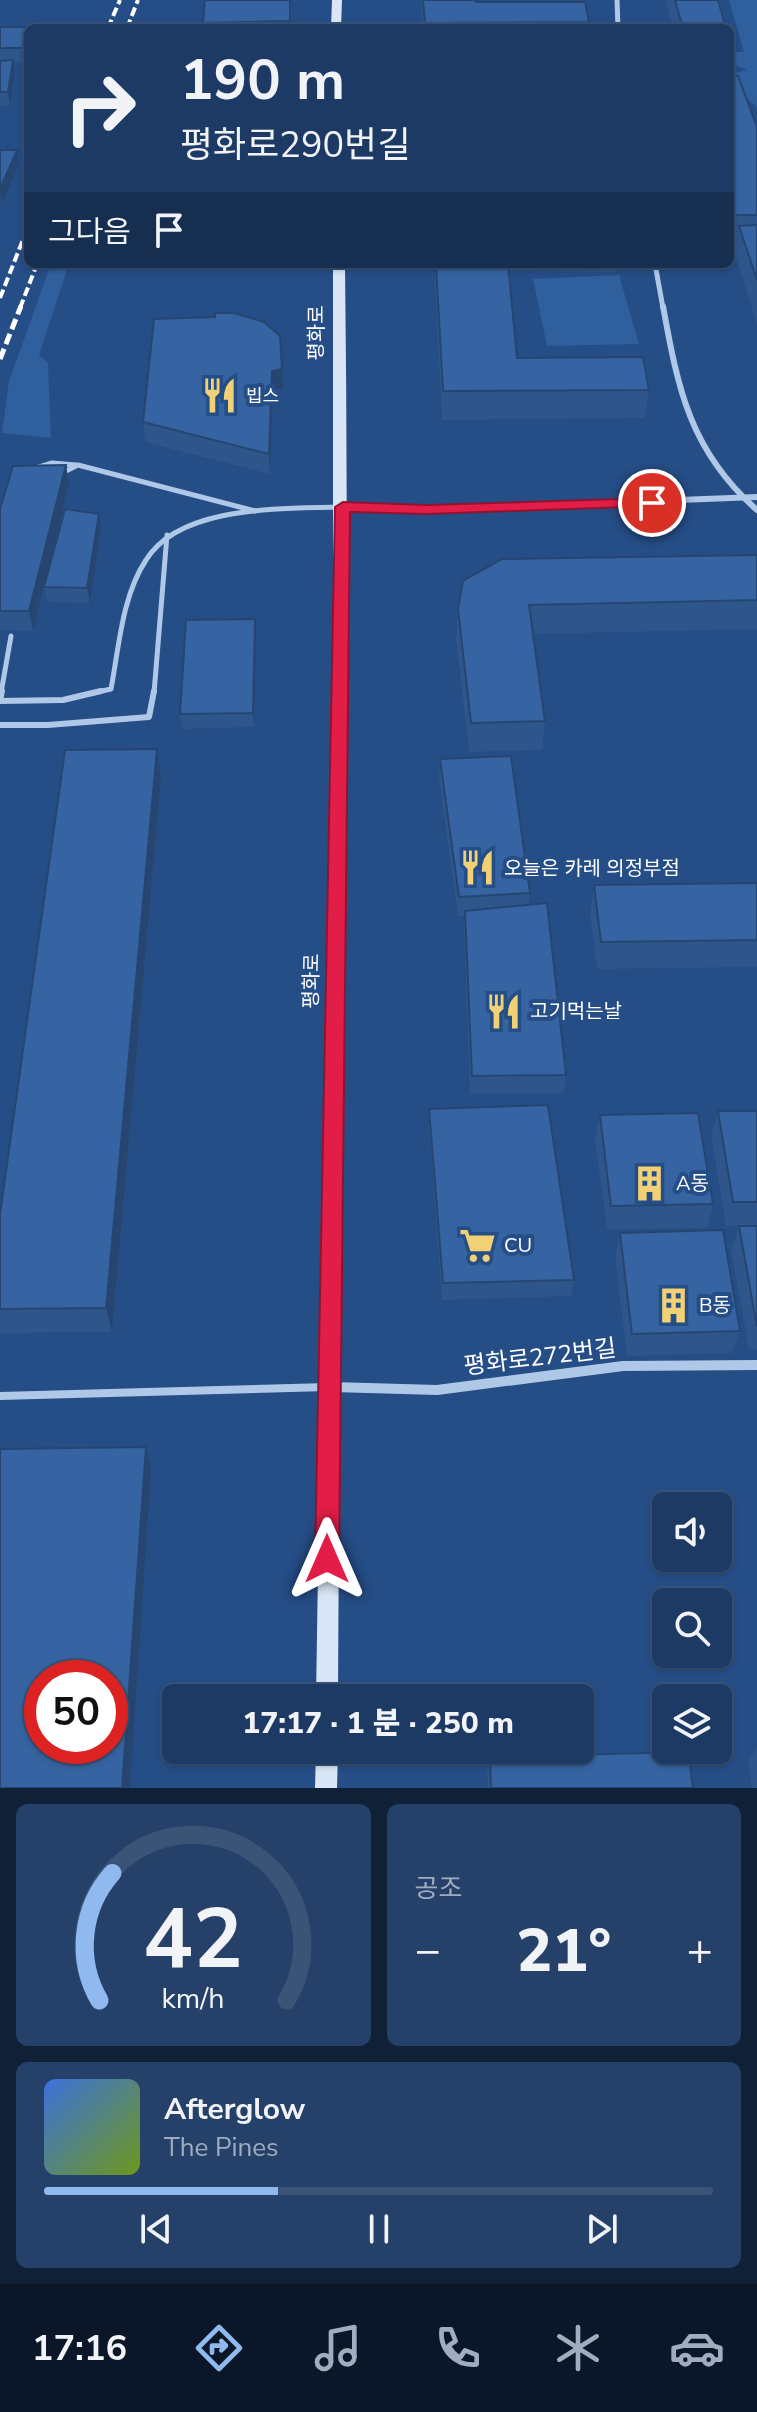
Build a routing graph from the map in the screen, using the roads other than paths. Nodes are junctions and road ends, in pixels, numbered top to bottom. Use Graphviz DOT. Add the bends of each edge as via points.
graph roads {
  1 [pos="337,0"];
  2 [pos="617,0"];
  3 [pos="336,24"];
  4 [pos="618,24"];
  5 [pos="339,268"];
  6 [pos="656,268"];
  7 [pos="78,465"];
  8 [pos="30,470"];
  9 [pos="55,481"];
  10 [pos="757,497"];
  11 [pos="743,498"];
  12 [pos="343,507"];
  13 [pos="757,510"];
  14 [pos="259,512"];
  15 [pos="167,535"];
  16 [pos="11,636"];
  17 [pos="0,725"];
  18 [pos="757,1365"];
  19 [pos="328,1387"];
  20 [pos="0,1396"];
  21 [pos="327,1684"];
  22 [pos="327,1764"];
  23 [pos="326,1788"];
  1 -- 3 [label="main road"];
  2 -- 4 [label="street"];
  5 -- 12 [label="main road, 평화로"];
  6 -- 11 [label="street" via="688,417 709,457"];
  7 -- 8 [label="lane" via="52,463"];
  7 -- 9 [label="lane"];
  7 -- 14 [label="lane"];
  10 -- 11 [label="street"];
  11 -- 12 [label="street" via="576,507"];
  11 -- 13 [label="street"];
  12 -- 14 [label="lane"];
  12 -- 19 [label="main road, 평화로"];
  14 -- 15 [label="lane" via="186,525"];
  15 -- 16 [label="lane" via="146,558 126,613 111,689 63,700 0,701"];
  15 -- 17 [label="lane" via="149,717"];
  18 -- 19 [label="street, 평화로272번길" via="623,1366 437,1390"];
  19 -- 20 [label="lane"];
  19 -- 21 [label="main road, 평화로"];
  22 -- 23 [label="main road"];
}
